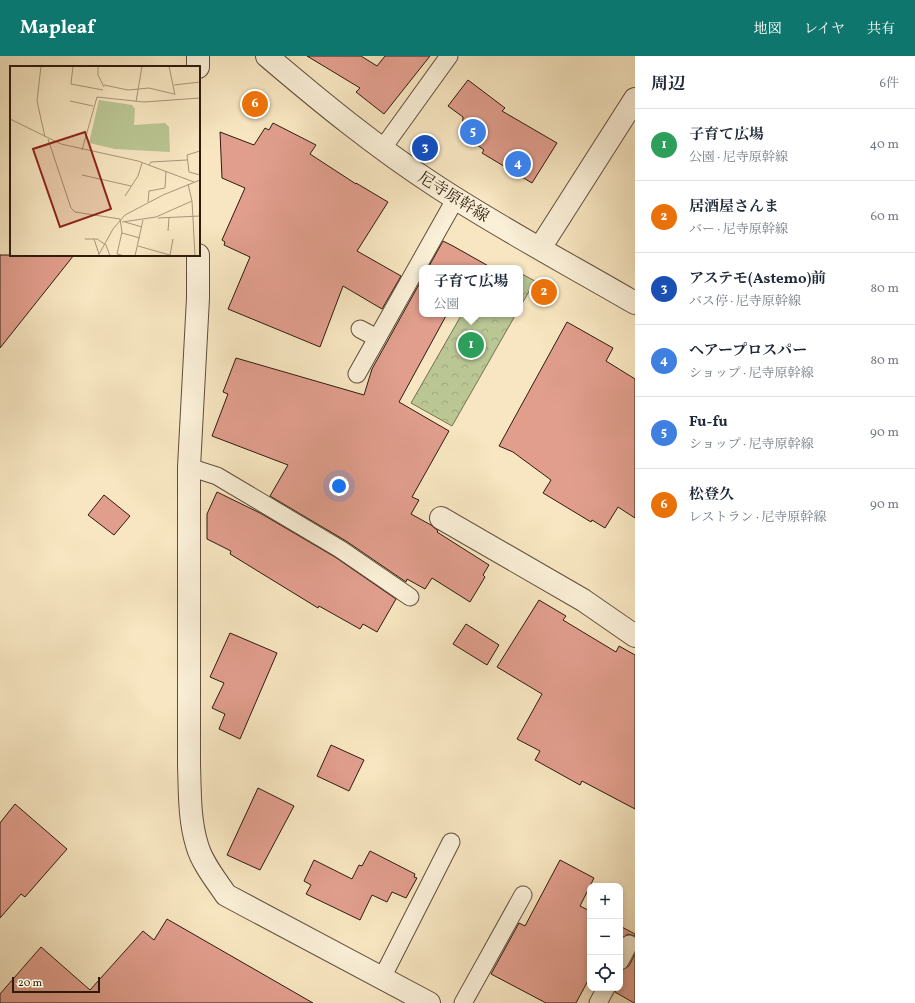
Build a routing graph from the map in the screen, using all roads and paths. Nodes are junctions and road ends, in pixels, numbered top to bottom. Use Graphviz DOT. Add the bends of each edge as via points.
graph roads {
  1 [pos="267,56"];
  2 [pos="449,56"];
  3 [pos="635,99"];
  4 [pos="382,149"];
  5 [pos="456,198"];
  6 [pos="540,248"];
  7 [pos="198,256"];
  8 [pos="635,302"];
  9 [pos="360,329"];
  10 [pos="377,338"];
  11 [pos="357,374"];
  12 [pos="189,467"];
  13 [pos="441,518"];
  14 [pos="410,596"];
  15 [pos="635,636"];
  16 [pos="451,842"];
  17 [pos="523,895"];
  18 [pos="629,944"];
  19 [pos="623,955"];
  20 [pos="382,978"];
  21 [pos="604,991"];
  22 [pos="429,1003"];
  23 [pos="463,1003"];
  24 [pos="598,1003"];
  1 -- 4 [label="street, 尼寺原幹線" via="328,108"];
  2 -- 4 [label="lane"];
  3 -- 6 [label="street"];
  4 -- 5 [label="street, 尼寺原幹線"];
  5 -- 6 [label="street, 尼寺原幹線"];
  5 -- 10 [label="lane"];
  6 -- 8 [label="street, 尼寺原幹線"];
  7 -- 12 [label="street"];
  9 -- 10 [label="lane"];
  10 -- 11 [label="lane"];
  12 -- 14 [label="lane" via="217,476 340,549"];
  12 -- 20 [label="street" via="189,765 191,813 197,845 209,870 226,895"];
  13 -- 15 [label="street" via="583,600"];
  16 -- 20 [label="lane"];
  17 -- 23 [label="lane"];
  18 -- 19 [label="lane"];
  20 -- 22 [label="street"];
  21 -- 24 [label="lane"];
}
